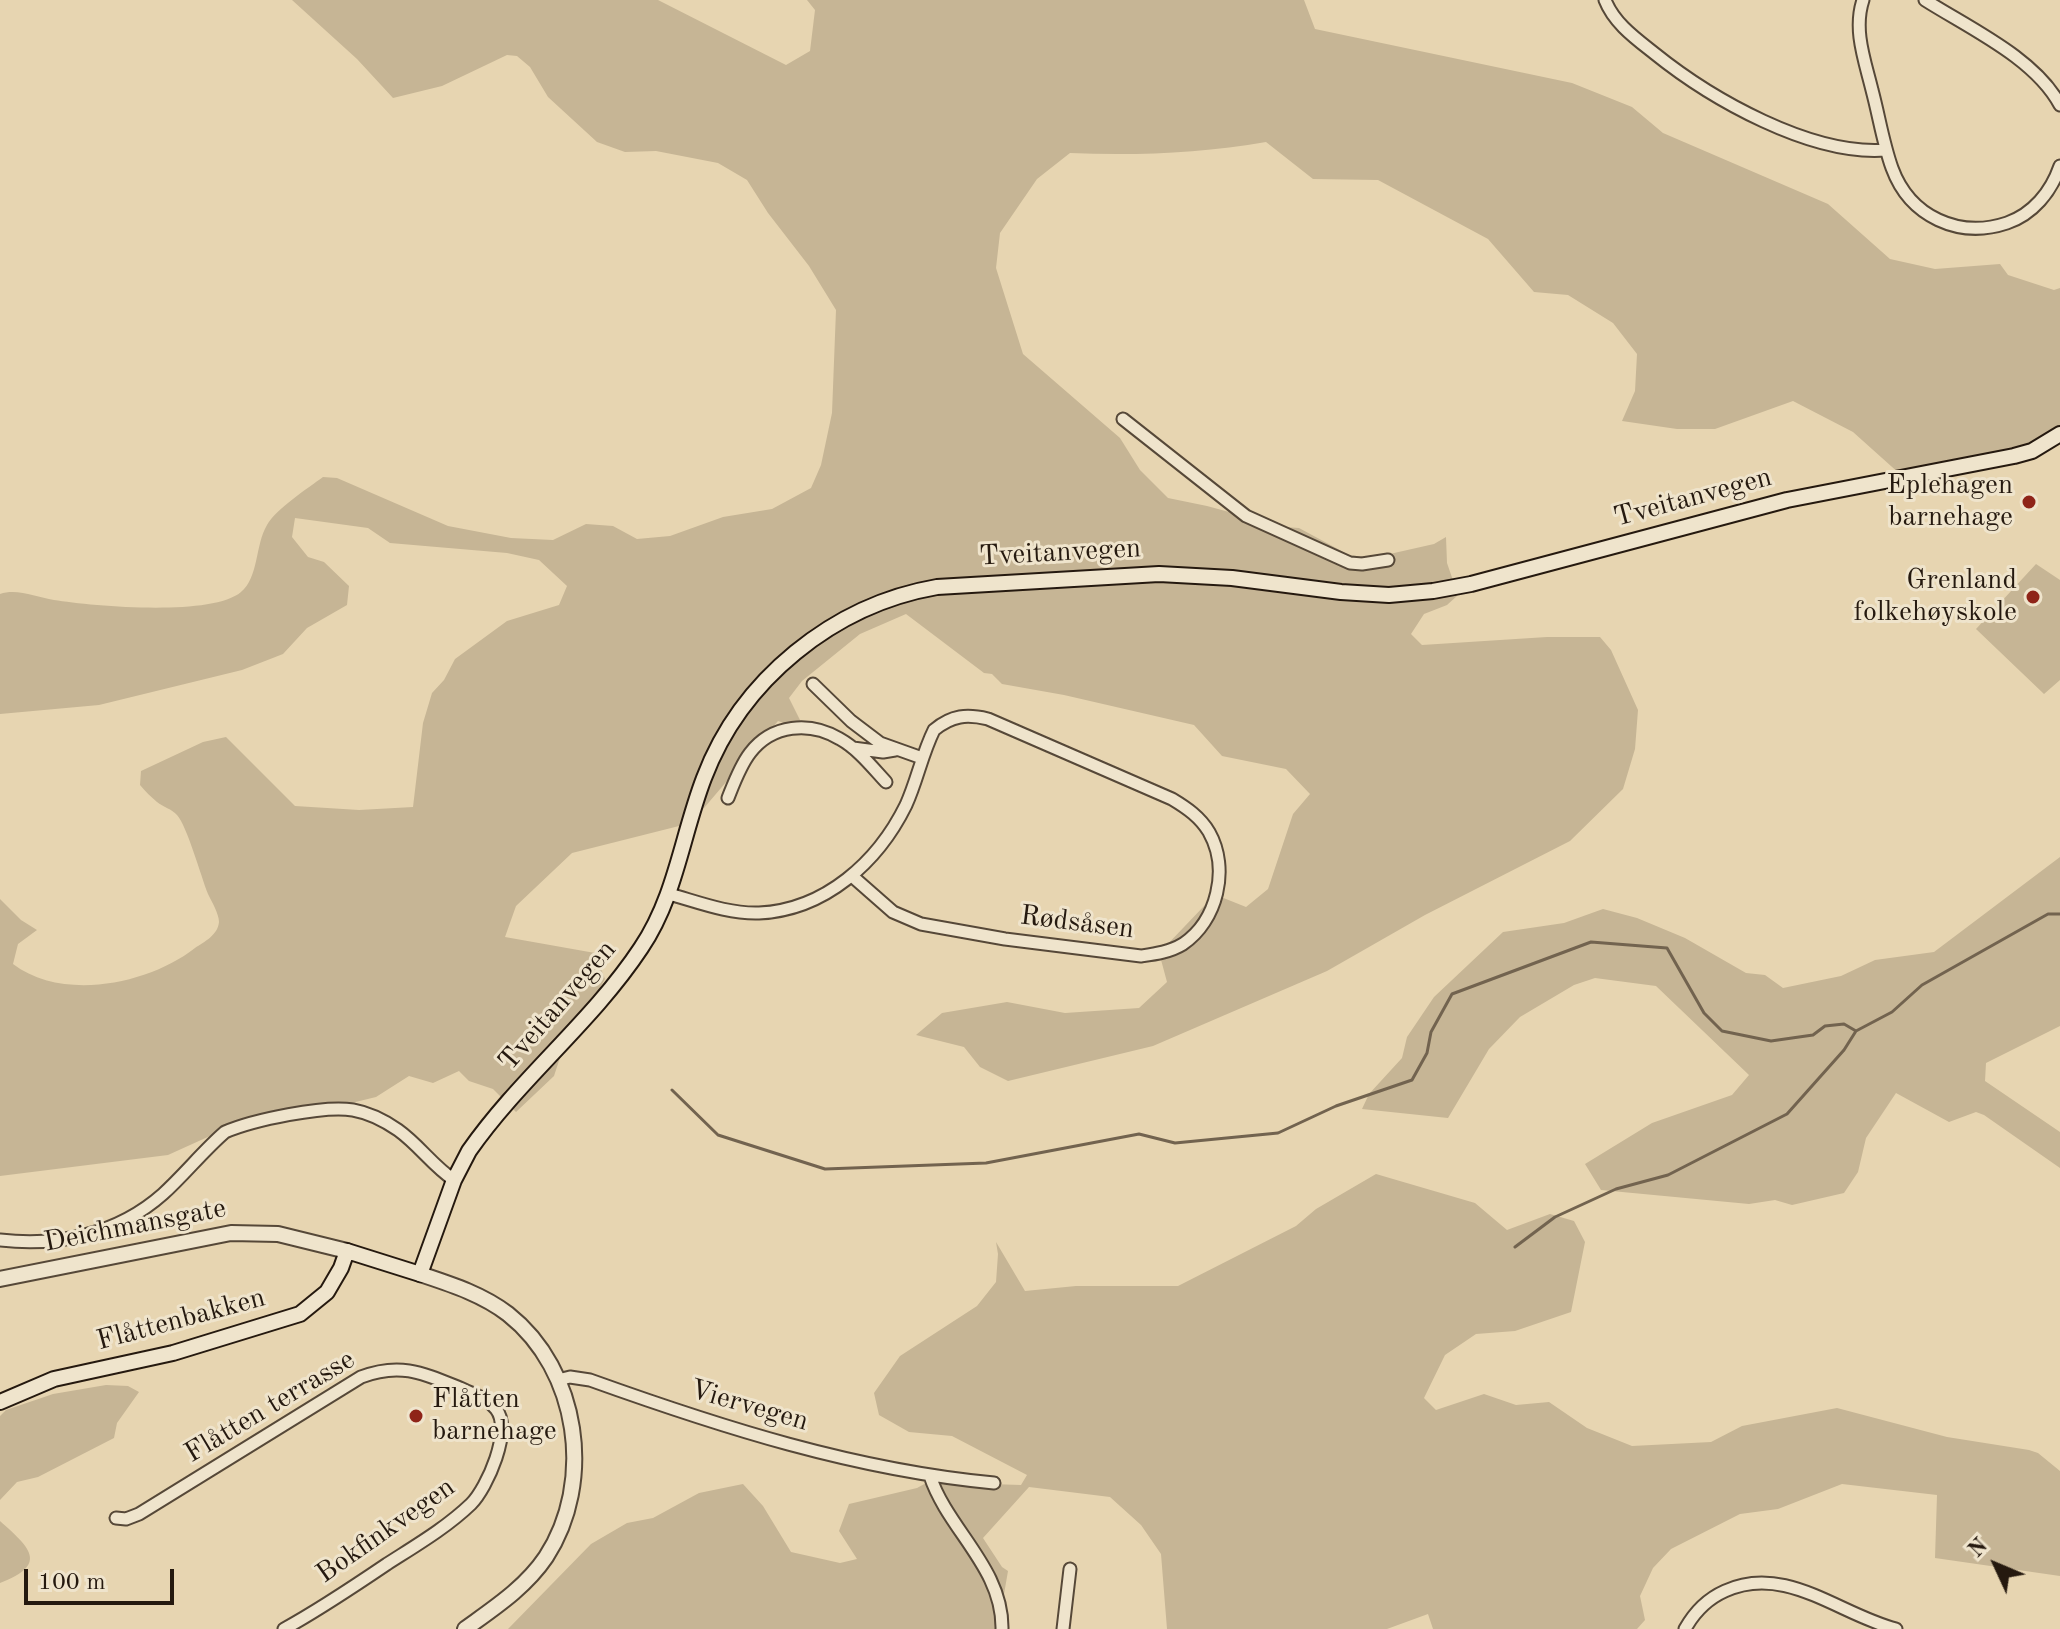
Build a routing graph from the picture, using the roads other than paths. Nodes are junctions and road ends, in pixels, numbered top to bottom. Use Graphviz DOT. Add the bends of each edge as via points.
graph roads {
  1 [pos="1605,0"];
  2 [pos="1863,0"];
  3 [pos="1925,0"];
  4 [pos="2060,105"];
  5 [pos="1886,150"];
  6 [pos="2060,166"];
  7 [pos="1123,419"];
  8 [pos="2060,434"];
  9 [pos="1388,560"];
  10 [pos="813,684"];
  11 [pos="853,748"];
  12 [pos="897,749"];
  13 [pos="922,758"];
  14 [pos="886,782"];
  15 [pos="728,798"];
  16 [pos="852,876"];
  17 [pos="669,894"];
  18 [pos="454,1180"];
  19 [pos="0,1240"];
  20 [pos="347,1251"];
  21 [pos="420,1274"];
  22 [pos="0,1279"];
  23 [pos="558,1380"];
  24 [pos="0,1402"];
  25 [pos="496,1409"];
  26 [pos="930,1476"];
  27 [pos="994,1483"];
  28 [pos="116,1518"];
  29 [pos="1070,1569"];
  30 [pos="302,1618"];
  31 [pos="284,1629"];
  32 [pos="313,1629"];
  33 [pos="465,1629"];
  34 [pos="1002,1629"];
  35 [pos="1063,1629"];
  36 [pos="1685,1629"];
  37 [pos="1896,1629"];
  1 -- 5 [label="street" via="1615,20 1639,41 1724,102 1822,142"];
  2 -- 5 [label="street" via="1859,35"];
  3 -- 4 [label="street" via="2025,64"];
  5 -- 6 [label="street" via="1902,189 1916,206 1934,219 1967,229 2017,219 2045,196"];
  7 -- 9 [label="street" via="1246,516 1350,563"];
  8 -- 17 [label="main road, Tveitanvegen" via="2014,456 1802,497 1433,591 1360,594 1159,574 954,585 893,597 813,638 740,710 703,779"];
  10 -- 12 [label="street" via="851,721"];
  11 -- 12 [label="street"];
  11 -- 14 [label="street"];
  11 -- 15 [label="street" via="809,727 774,733 749,754"];
  12 -- 13 [label="street"];
  13 -- 16 [label="street, Rødsåsen" via="897,821"];
  13 -- 16 [label="street, Rødsåsen" via="934,730 954,717 973,715 1172,799 1199,819 1215,845 1219,883 1213,907 1181,945 1141,956 921,924 893,912"];
  16 -- 17 [label="street, Rødsåsen" via="799,906 758,913"];
  17 -- 18 [label="main road, Tveitanvegen" via="629,965 478,1138"];
  18 -- 19 [label="street" via="387,1123 351,1109 326,1110 225,1132 160,1196 101,1231 41,1242"];
  18 -- 21 [label="main road, Tveitanvegen"];
  20 -- 21 [label="main road, Deichmansgate"];
  20 -- 22 [label="main road, Deichmansgate" via="278,1234 231,1233"];
  20 -- 24 [label="main road, Flåttenbakken" via="327,1292 300,1314 173,1353 54,1379"];
  21 -- 23 [label="main road, Deichmansgate" via="507,1314 538,1345"];
  23 -- 26 [label="street, Viervegen" via="590,1380 723,1426"];
  23 -- 33 [label="main road, Deichmansgate" via="574,1457 561,1527 523,1584"];
  25 -- 28 [label="street, Flåtten terrasse" via="483,1398 408,1369 377,1371 139,1514"];
  25 -- 30 [label="street, Bokfinkvegen" via="502,1420 501,1442 472,1503 434,1534"];
  26 -- 27 [label="street, Viervegen"];
  26 -- 34 [label="street" via="941,1504 993,1581"];
  29 -- 35 [label="street"];
  30 -- 31 [label="street, Bokfinkvegen"];
  30 -- 32 [label="street"];
  36 -- 37 [label="street" via="1715,1596 1764,1582 1790,1586"];
}
